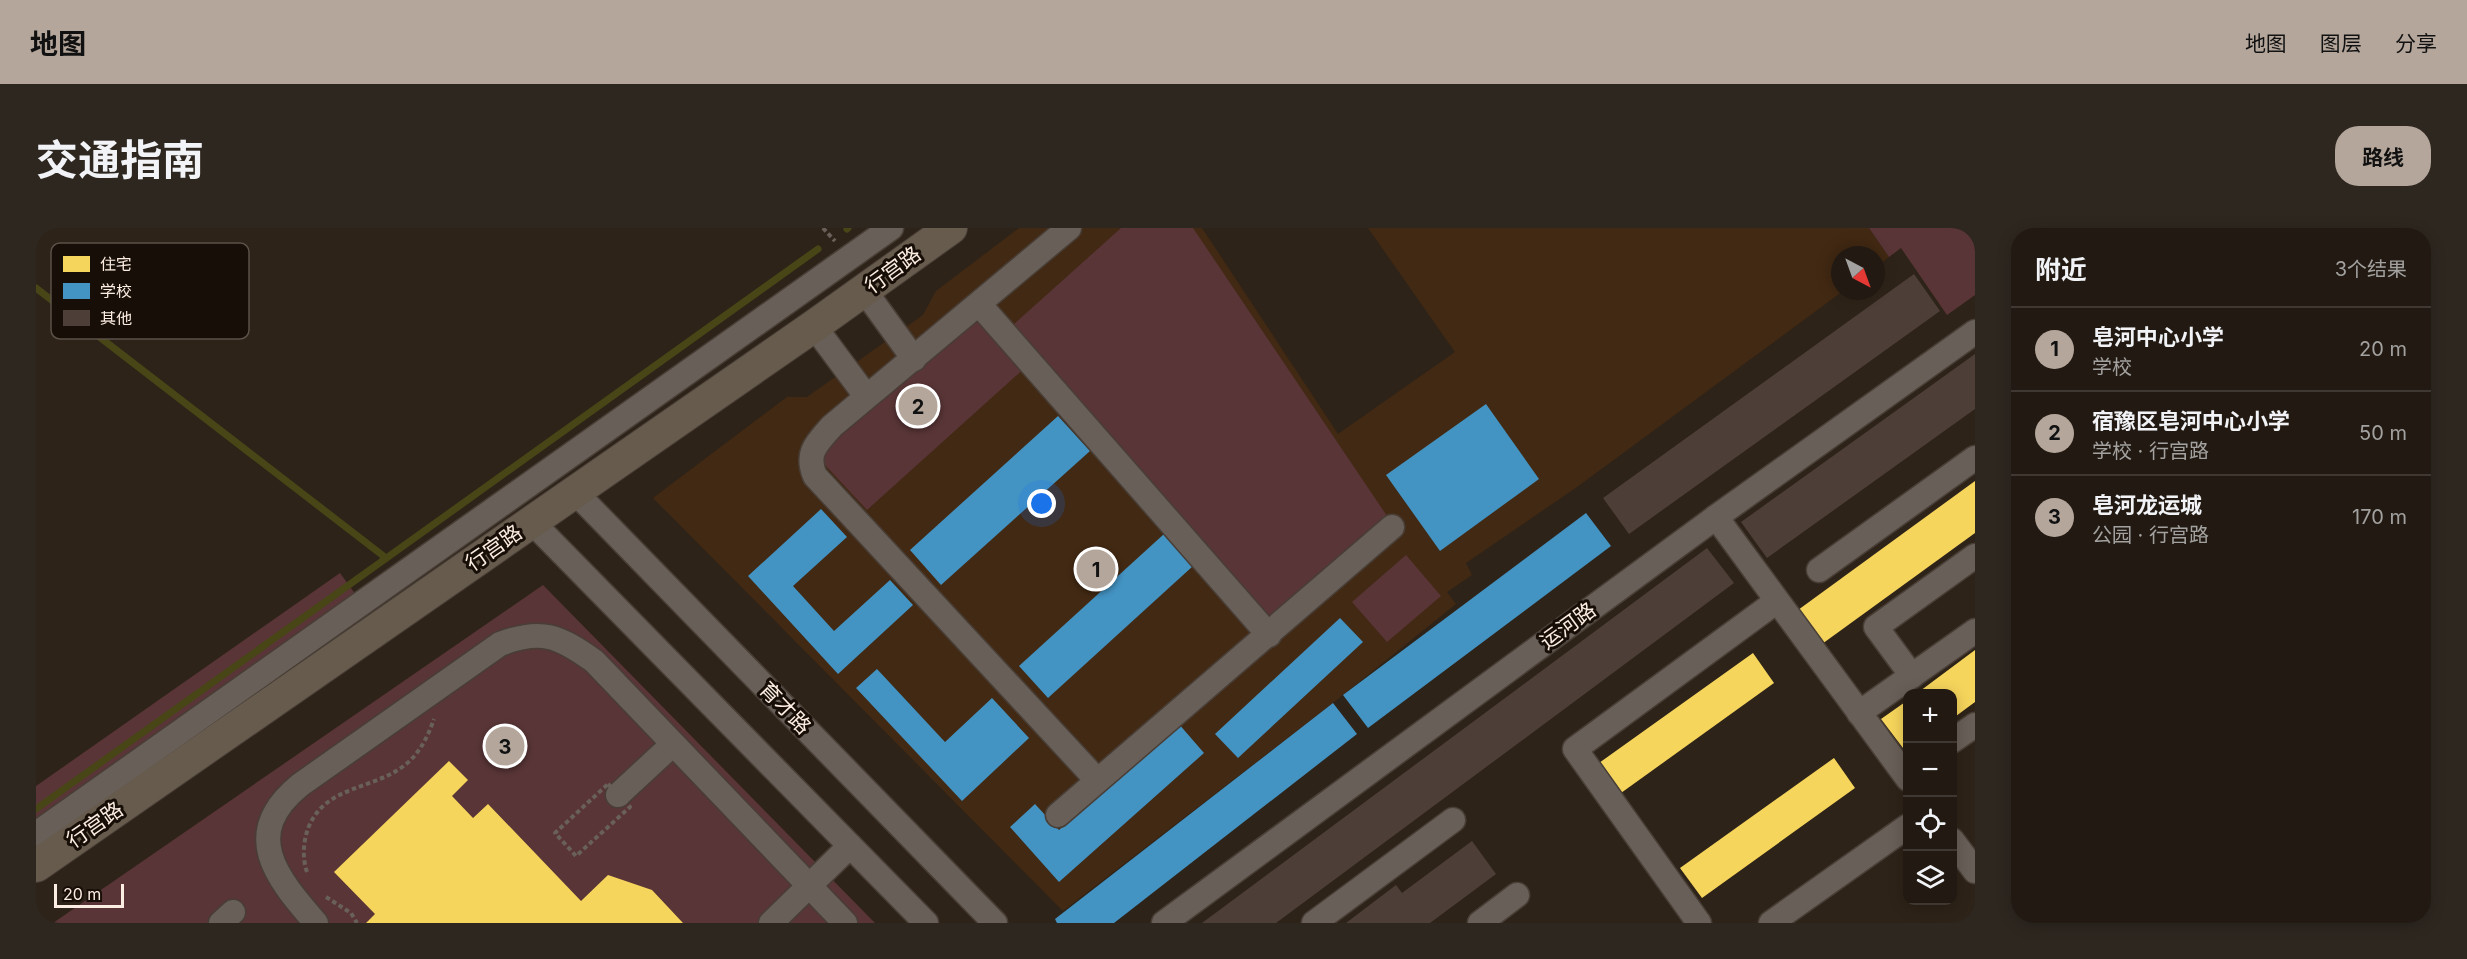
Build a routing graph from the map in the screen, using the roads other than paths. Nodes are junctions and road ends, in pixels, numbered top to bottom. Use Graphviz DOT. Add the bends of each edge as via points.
graph roads {
  1 [pos="891,228"];
  2 [pos="951,228"];
  3 [pos="1069,228"];
  4 [pos="864,290"];
  5 [pos="980,304"];
  6 [pos="814,326"];
  7 [pos="1975,332"];
  8 [pos="914,359"];
  9 [pos="866,396"];
  10 [pos="1975,458"];
  11 [pos="575,492"];
  12 [pos="1716,517"];
  13 [pos="532,522"];
  14 [pos="1392,527"];
  15 [pos="1975,556"];
  16 [pos="1819,570"];
  17 [pos="1777,602"];
  18 [pos="1975,631"];
  19 [pos="1269,635"];
  20 [pos="1912,676"];
  21 [pos="1859,714"];
  22 [pos="1975,725"];
  23 [pos="1957,738"];
  24 [pos="673,744"];
  25 [pos="1903,771"];
  26 [pos="1097,780"];
  27 [pos="618,795"];
  28 [pos="1058,815"];
  29 [pos="1453,820"];
  30 [pos="1903,830"];
  31 [pos="36,834"];
  32 [pos="1962,840"];
  33 [pos="850,846"];
  34 [pos="36,866"];
  35 [pos="1975,871"];
  36 [pos="809,886"];
  37 [pos="1516,895"];
  38 [pos="915,920"];
  39 [pos="316,923"];
  40 [pos="771,923"];
  41 [pos="845,923"];
  42 [pos="995,923"];
  43 [pos="1164,923"];
  44 [pos="1314,923"];
  45 [pos="1480,923"];
  46 [pos="1700,923"];
  47 [pos="1771,923"];
  1 -- 31 [label="street"];
  2 -- 4 [label="main road, 行宫路"];
  3 -- 5 [label="street"];
  4 -- 6 [label="main road, 行宫路"];
  4 -- 8 [label="street"];
  5 -- 8 [label="street"];
  5 -- 19 [label="street"];
  6 -- 9 [label="street"];
  6 -- 11 [label="main road, 行宫路"];
  7 -- 12 [label="street, 运河路"];
  8 -- 9 [label="street"];
  9 -- 26 [label="street" via="832,426 811,454 815,476"];
  10 -- 16 [label="street"];
  11 -- 13 [label="main road, 行宫路"];
  11 -- 42 [label="street, 育才路"];
  12 -- 17 [label="street"];
  12 -- 43 [label="street, 运河路"];
  13 -- 33 [label="street"];
  13 -- 34 [label="main road, 行宫路"];
  14 -- 19 [label="street"];
  15 -- 20 [label="street" via="1876,627"];
  17 -- 21 [label="street"];
  17 -- 46 [label="street" via="1575,749"];
  18 -- 20 [label="street"];
  19 -- 26 [label="street"];
  20 -- 21 [label="street"];
  21 -- 25 [label="street"];
  22 -- 23 [label="street"];
  24 -- 27 [label="street"];
  24 -- 36 [label="street"];
  24 -- 39 [label="street" via="594,661 560,640 522,636 500,644 300,785 277,808 268,836 272,865"];
  26 -- 28 [label="street"];
  29 -- 44 [label="street"];
  30 -- 47 [label="street"];
  32 -- 35 [label="street"];
  33 -- 36 [label="street"];
  33 -- 38 [label="street"];
  36 -- 40 [label="street"];
  36 -- 41 [label="street"];
  37 -- 45 [label="street"];
}
